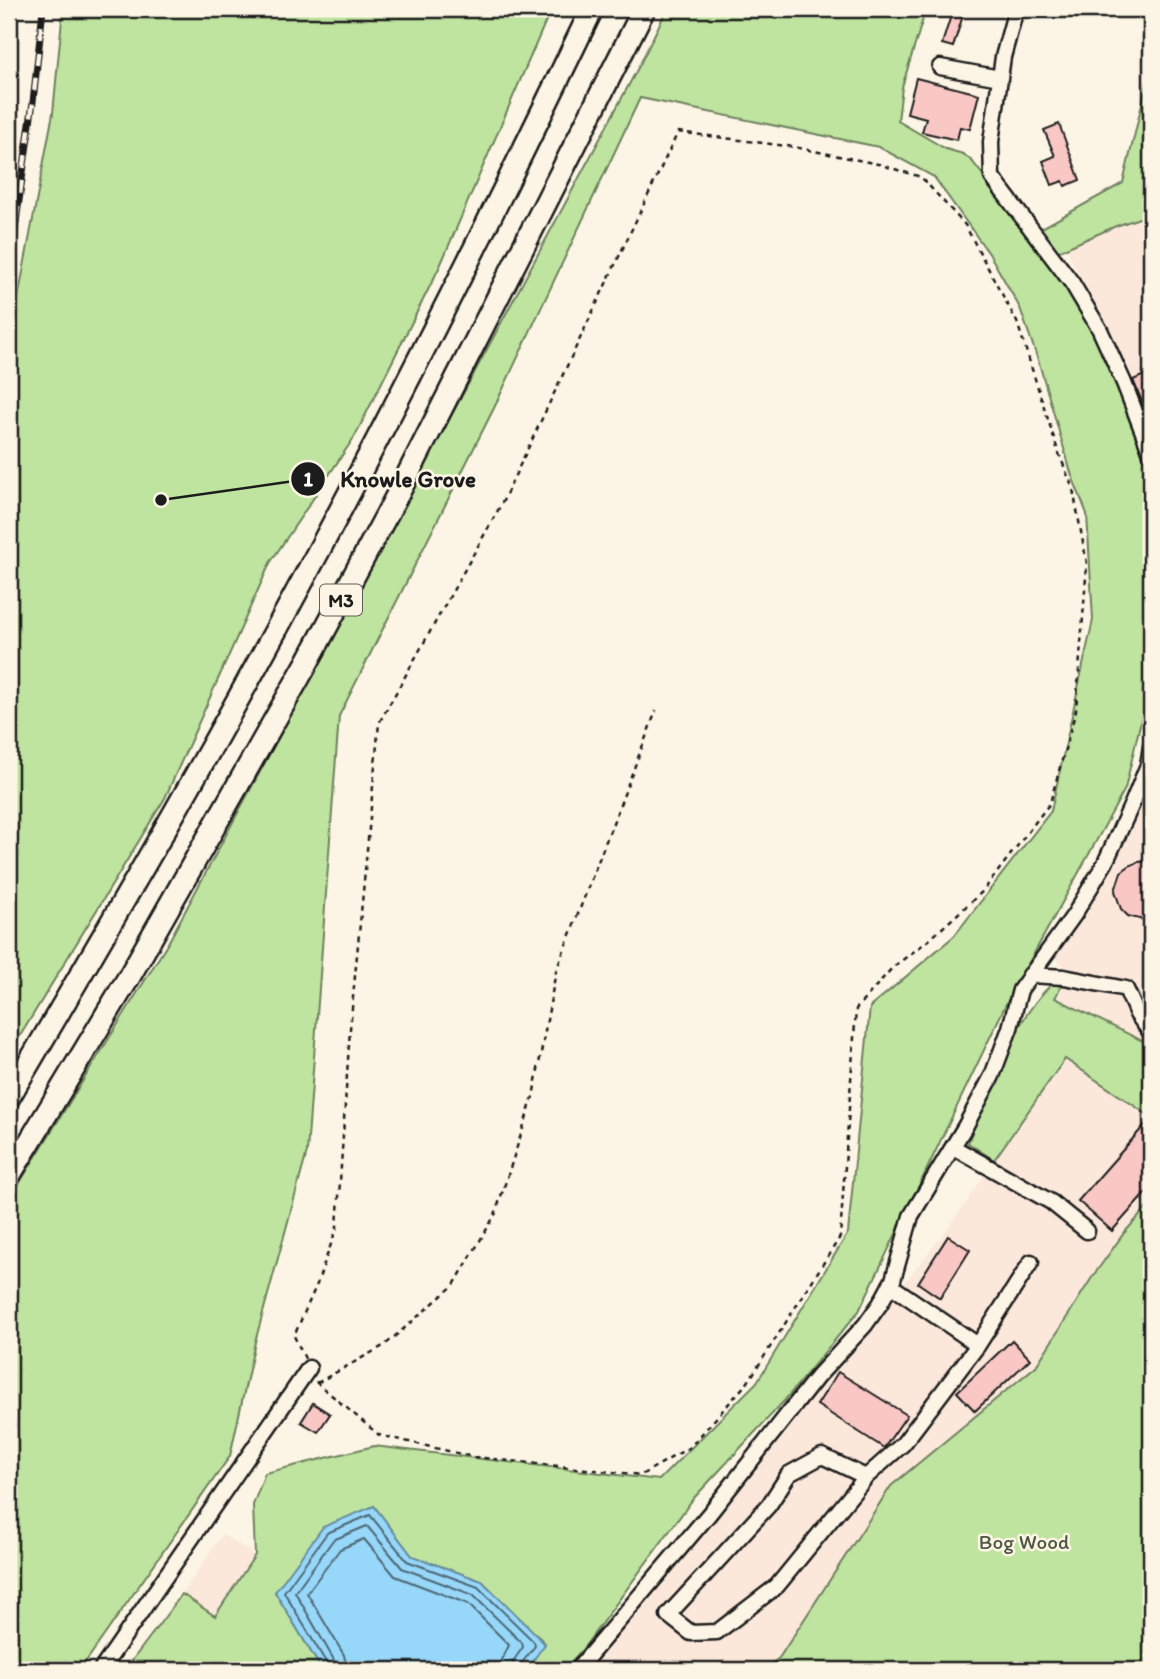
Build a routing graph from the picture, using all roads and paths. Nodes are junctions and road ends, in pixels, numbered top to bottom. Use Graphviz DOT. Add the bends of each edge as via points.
graph roads {
  1 [pos="592,9"];
  2 [pos="644,9"];
  3 [pos="1016,9"];
  4 [pos="940,68"];
  5 [pos="1000,78"];
  6 [pos="1151,453"];
  7 [pos="656,710"];
  8 [pos="1151,747"];
  9 [pos="1030,975"];
  10 [pos="1151,1033"];
  11 [pos="9,1097"];
  12 [pos="953,1147"];
  13 [pos="9,1176"];
  14 [pos="1087,1231"];
  15 [pos="1031,1262"];
  16 [pos="890,1285"];
  17 [pos="978,1345"];
  18 [pos="309,1368"];
  19 [pos="317,1383"];
  20 [pos="866,1477"];
  21 [pos="101,1670"];
  22 [pos="577,1670"];
  1 -- 11 [label="highway, M3" via="313,562 124,902"];
  2 -- 13 [label="highway, M3" via="400,491 307,663 129,977"];
  3 -- 5 [label="lane"];
  4 -- 5 [label="lane"];
  5 -- 6 [label="lane" via="990,142 992,177 1072,284 1100,330"];
  7 -- 19 [label="path" via="556,971 533,1097 495,1215 454,1285 385,1345"];
  8 -- 9 [label="lane" via="1148,765 1105,863"];
  9 -- 10 [label="lane" via="1126,989"];
  9 -- 12 [label="lane" via="1020,990 992,1076"];
  12 -- 14 [label="lane" via="1051,1202"];
  12 -- 16 [label="lane" via="911,1216"];
  15 -- 17 [label="lane"];
  16 -- 17 [label="lane"];
  16 -- 22 [label="lane" via="864,1325"];
  17 -- 20 [label="lane" via="903,1444"];
  18 -- 19 [label="path"];
  18 -- 19 [label="path" via="294,1336 337,1227 379,723 502,503 678,132 794,147 921,177 965,225 1017,323 1073,489 1087,564 1076,710 1050,803 983,891 893,967 856,1009 840,1237 748,1382 690,1447 641,1475 474,1457 379,1435"];
  18 -- 21 [label="lane"];
  20 -- 20 [label="lane" via="777,1586 717,1632 691,1633 668,1615 769,1505 789,1474 822,1456"];
}
